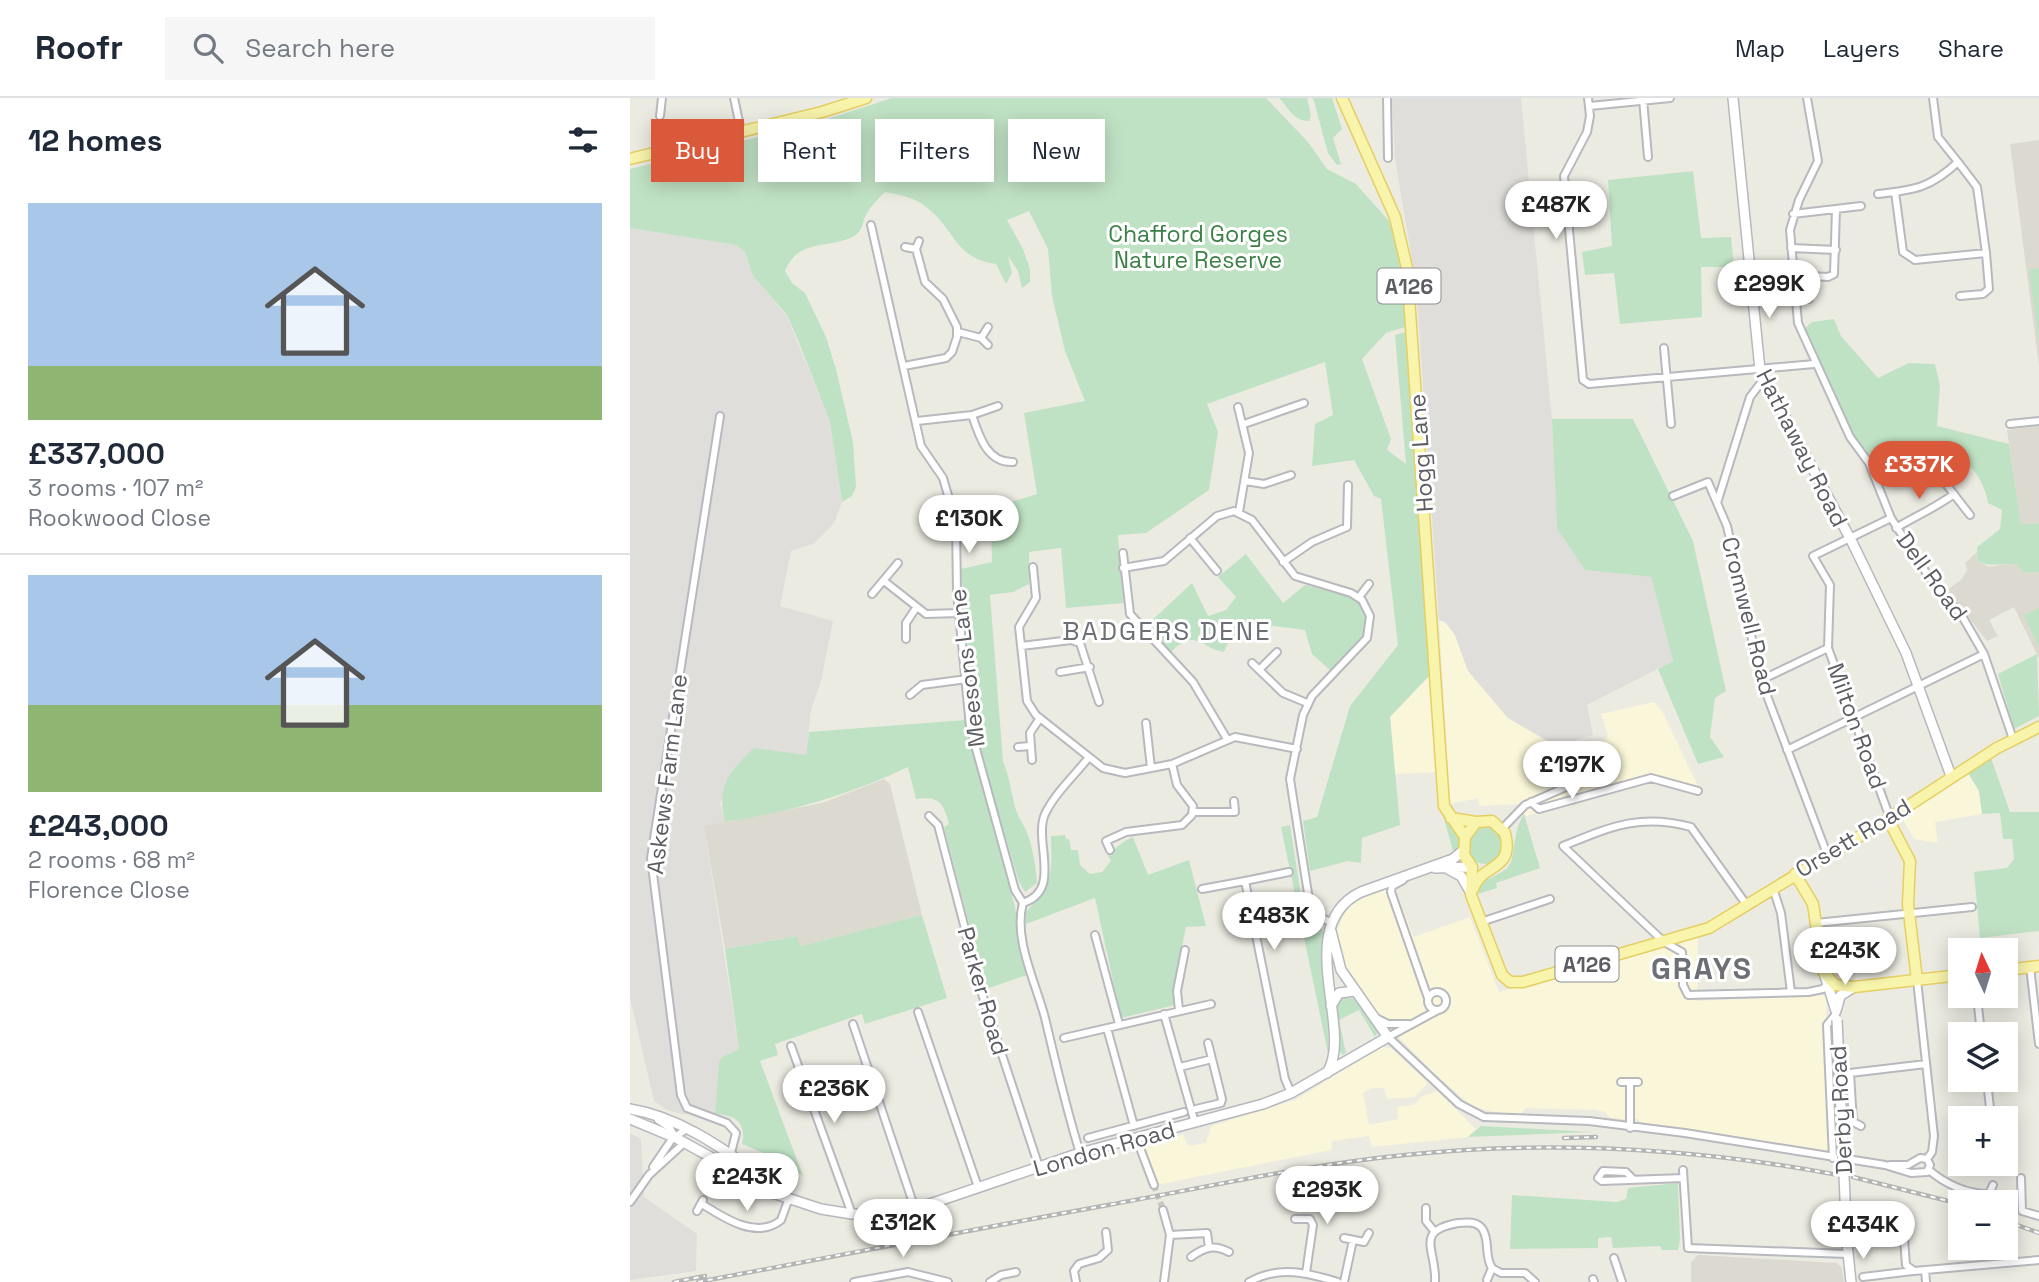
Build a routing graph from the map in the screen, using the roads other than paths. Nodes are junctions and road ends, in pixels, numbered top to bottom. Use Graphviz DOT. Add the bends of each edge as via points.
graph roads {
  1 [pos="662,98"];
  2 [pos="734,98"];
  3 [pos="866,98"];
  4 [pos="1342,98"];
  5 [pos="1387,98"];
  6 [pos="1588,98"];
  7 [pos="1670,98"];
  8 [pos="1732,98"];
  9 [pos="1807,98"];
  10 [pos="1933,98"];
  11 [pos="1643,99"];
  12 [pos="1590,106"];
  13 [pos="660,116"];
  14 [pos="738,119"];
  15 [pos="744,130"];
  16 [pos="1379,150"];
  17 [pos="651,154"];
  18 [pos="1648,157"];
  19 [pos="630,159"];
  20 [pos="1958,162"];
  21 [pos="1895,192"];
  22 [pos="1878,194"];
  23 [pos="1861,206"];
  24 [pos="1836,209"];
  25 [pos="1793,214"];
  26 [pos="870,225"];
  27 [pos="919,241"];
  28 [pos="905,247"];
  29 [pos="916,248"];
  30 [pos="1791,248"];
  31 [pos="1836,250"];
  32 [pos="1986,253"];
  33 [pos="1960,296"];
  34 [pos="1809,299"];
  35 [pos="988,327"];
  36 [pos="958,331"];
  37 [pos="981,338"];
  38 [pos="988,345"];
  39 [pos="1664,348"];
  40 [pos="1814,364"];
  41 [pos="904,366"];
  42 [pos="1761,375"];
  43 [pos="1667,377"];
  44 [pos="998,406"];
  45 [pos="1238,407"];
  46 [pos="1300,408"];
  47 [pos="972,415"];
  48 [pos="720,416"];
  49 [pos="917,421"];
  50 [pos="2039,421"];
  51 [pos="1244,424"];
  52 [pos="1671,424"];
  53 [pos="2010,424"];
  54 [pos="1013,462"];
  55 [pos="1932,467"];
  56 [pos="1291,475"];
  57 [pos="1283,478"];
  58 [pos="1245,481"];
  59 [pos="1286,486"];
  60 [pos="1345,490"];
  61 [pos="1954,494"];
  62 [pos="1673,496"];
  63 [pos="1717,503"];
  64 [pos="1239,512"];
  65 [pos="1970,515"];
  66 [pos="1891,518"];
  67 [pos="1896,528"];
  68 [pos="1190,538"];
  69 [pos="1849,538"];
  70 [pos="1122,553"];
  71 [pos="1283,562"];
  72 [pos="898,563"];
  73 [pos="1033,567"];
  74 [pos="1123,568"];
  75 [pos="1212,569"];
  76 [pos="1044,578"];
  77 [pos="1034,579"];
  78 [pos="884,581"];
  79 [pos="1369,584"];
  80 [pos="872,594"];
  81 [pos="1359,597"];
  82 [pos="916,608"];
  83 [pos="959,613"];
  84 [pos="906,639"];
  85 [pos="1021,646"];
  86 [pos="1828,648"];
  87 [pos="1277,652"];
  88 [pos="1984,654"];
  89 [pos="1252,663"];
  90 [pos="1090,667"];
  91 [pos="1259,670"];
  92 [pos="1060,672"];
  93 [pos="967,679"];
  94 [pos="1761,680"];
  95 [pos="1920,684"];
  96 [pos="1105,688"];
  97 [pos="1096,690"];
  98 [pos="910,695"];
  99 [pos="1099,702"];
  100 [pos="1307,703"];
  101 [pos="1854,717"];
  102 [pos="1040,718"];
  103 [pos="1145,722"];
  104 [pos="2039,727"];
  105 [pos="1227,739"];
  106 [pos="2013,739"];
  107 [pos="1030,746"];
  108 [pos="1018,747"];
  109 [pos="1297,749"];
  110 [pos="1787,750"];
  111 [pos="1089,757"];
  112 [pos="1592,757"];
  113 [pos="1032,760"];
  114 [pos="1172,764"];
  115 [pos="1151,768"];
  116 [pos="1951,776"];
  117 [pos="1698,791"];
  118 [pos="1234,801"];
  119 [pos="1531,802"];
  120 [pos="1194,812"];
  121 [pos="929,816"];
  122 [pos="1451,817"];
  123 [pos="1889,819"];
  124 [pos="1476,822"];
  125 [pos="1503,828"];
  126 [pos="1465,837"];
  127 [pos="1110,850"];
  128 [pos="1464,850"];
  129 [pos="1827,854"];
  130 [pos="1472,867"];
  131 [pos="1447,868"];
  132 [pos="1494,868"];
  133 [pos="1423,870"];
  134 [pos="1289,872"];
  135 [pos="1795,874"];
  136 [pos="1406,876"];
  137 [pos="1245,881"];
  138 [pos="1773,888"];
  139 [pos="1202,889"];
  140 [pos="1471,895"];
  141 [pos="1550,899"];
  142 [pos="1023,903"];
  143 [pos="1745,904"];
  144 [pos="1972,907"];
  145 [pos="1909,913"];
  146 [pos="1481,922"];
  147 [pos="1816,923"];
  148 [pos="1331,927"];
  149 [pos="1095,935"];
  150 [pos="1667,944"];
  151 [pos="1185,950"];
  152 [pos="2035,967"];
  153 [pos="1823,971"];
  154 [pos="1948,976"];
  155 [pos="1420,977"];
  156 [pos="1917,980"];
  157 [pos="1826,984"];
  158 [pos="1854,987"];
  159 [pos="1355,991"];
  160 [pos="1436,992"];
  161 [pos="1791,992"];
  162 [pos="1428,1000"];
  163 [pos="1211,1003"];
  164 [pos="1331,1008"];
  165 [pos="1180,1010"];
  166 [pos="1438,1010"];
  167 [pos="918,1013"];
  168 [pos="1164,1014"];
  169 [pos="1837,1015"];
  170 [pos="1375,1016"];
  171 [pos="1416,1019"];
  172 [pos="853,1024"];
  173 [pos="1119,1024"];
  174 [pos="1408,1024"];
  175 [pos="1107,1027"];
  176 [pos="1388,1037"];
  177 [pos="1064,1038"];
  178 [pos="1208,1043"];
  179 [pos="2039,1044"];
  180 [pos="791,1046"];
  181 [pos="1334,1051"];
  182 [pos="1351,1058"];
  183 [pos="1212,1059"];
  184 [pos="1926,1064"];
  185 [pos="1180,1067"];
  186 [pos="1327,1073"];
  187 [pos="1621,1082"];
  188 [pos="1291,1093"];
  189 [pos="1196,1109"];
  190 [pos="630,1110"];
  191 [pos="1184,1112"];
  192 [pos="630,1119"];
  193 [pos="1195,1123"];
  194 [pos="1134,1126"];
  195 [pos="1861,1126"];
  196 [pos="688,1128"];
  197 [pos="1630,1128"];
  198 [pos="661,1130"];
  199 [pos="1088,1138"];
  200 [pos="680,1140"];
  201 [pos="1137,1140"];
  202 [pos="736,1142"];
  203 [pos="716,1146"];
  204 [pos="664,1148"];
  205 [pos="1080,1153"];
  206 [pos="729,1155"];
  207 [pos="1833,1158"];
  208 [pos="716,1160"];
  209 [pos="1927,1160"];
  210 [pos="1914,1163"];
  211 [pos="1885,1165"];
  212 [pos="1039,1167"];
  213 [pos="1929,1170"];
  214 [pos="1917,1172"];
  215 [pos="649,1175"];
  216 [pos="2021,1178"];
  217 [pos="1636,1182"];
  218 [pos="1154,1185"];
  219 [pos="1993,1185"];
  220 [pos="978,1187"];
  221 [pos="787,1197"];
  222 [pos="630,1202"];
  223 [pos="1426,1208"];
  224 [pos="915,1209"];
  225 [pos="1163,1210"];
  226 [pos="697,1211"];
  227 [pos="1316,1213"];
  228 [pos="852,1214"];
  229 [pos="2039,1216"];
  230 [pos="1295,1219"];
  231 [pos="1310,1219"];
  232 [pos="1859,1230"];
  233 [pos="1434,1231"];
  234 [pos="1106,1232"];
  235 [pos="1369,1233"];
  236 [pos="1170,1235"];
  237 [pos="1344,1238"];
  238 [pos="1353,1240"];
  239 [pos="1209,1247"];
  240 [pos="1230,1252"];
  241 [pos="1848,1254"];
  242 [pos="1191,1257"];
  243 [pos="1614,1258"];
  244 [pos="2039,1260"];
  245 [pos="1492,1268"];
  246 [pos="1925,1270"];
  247 [pos="1914,1271"];
  248 [pos="1016,1272"];
  249 [pos="1306,1273"];
  250 [pos="1863,1277"];
  251 [pos="1487,1280"];
  252 [pos="944,1281"];
  253 [pos="853,1282"];
  254 [pos="990,1282"];
  255 [pos="1076,1282"];
  256 [pos="1164,1282"];
  257 [pos="1249,1282"];
  258 [pos="1338,1282"];
  259 [pos="1344,1282"];
  260 [pos="1435,1282"];
  261 [pos="1535,1282"];
  262 [pos="1622,1282"];
  263 [pos="1851,1282"];
  264 [pos="1926,1282"];
  1 -- 13 [label="street"];
  2 -- 14 [label="street"];
  3 -- 15 [label="main road"];
  4 -- 122 [label="main road, Hogg Lane / A126" via="1395,217 1407,268 1444,806"];
  5 -- 16 [label="street" via="1388,154"];
  6 -- 12 [label="street"];
  7 -- 11 [label="street"];
  8 -- 42 [label="street, Hathaway Road"];
  9 -- 25 [label="street, Dell Road" via="1818,161"];
  10 -- 20 [label="street" via="1938,136"];
  11 -- 12 [label="street"];
  11 -- 18 [label="street"];
  12 -- 43 [label="street" via="1586,137 1564,176 1583,380"];
  17 -- 19 [label="main road"];
  20 -- 21 [label="street" via="1930,185"];
  20 -- 32 [label="street" via="1977,187"];
  21 -- 22 [label="street"];
  21 -- 32 [label="street" via="1907,258"];
  23 -- 24 [label="street"];
  24 -- 25 [label="street"];
  24 -- 31 [label="street"];
  25 -- 30 [label="street, Dell Road"];
  26 -- 41 [label="street, Meesons Lane"];
  27 -- 29 [label="street"];
  28 -- 29 [label="street"];
  29 -- 36 [label="street" via="925,282 943,299"];
  30 -- 31 [label="street"];
  30 -- 40 [label="street, Dell Road" via="1798,323"];
  31 -- 34 [label="street" via="1834,274 1809,276"];
  32 -- 33 [label="street" via="1989,289"];
  35 -- 37 [label="street"];
  36 -- 37 [label="street"];
  36 -- 41 [label="street" via="955,347 946,358"];
  37 -- 38 [label="street"];
  39 -- 43 [label="street"];
  40 -- 42 [label="street"];
  40 -- 66 [label="street, Dell Road" via="1850,437 1869,463"];
  41 -- 49 [label="street, Meesons Lane"];
  42 -- 43 [label="street"];
  42 -- 63 [label="street"];
  42 -- 69 [label="street, Hathaway Road"];
  43 -- 52 [label="street"];
  44 -- 47 [label="street"];
  45 -- 51 [label="street"];
  46 -- 51 [label="street"];
  47 -- 49 [label="street"];
  47 -- 54 [label="street" via="989,451 998,460"];
  48 -- 202 [label="street, Askews Farm Lane" via="651,858 681,1096 694,1112 731,1125"];
  49 -- 83 [label="street, Meesons Lane" via="922,450 943,478 956,523"];
  50 -- 53 [label="street"];
  51 -- 58 [label="street" via="1249,453"];
  55 -- 61 [label="street"];
  56 -- 57 [label="street"];
  57 -- 58 [label="street" via="1264,484"];
  57 -- 59 [label="street"];
  58 -- 64 [label="street"];
  60 -- 71 [label="street" via="1349,521 1345,530 1312,541"];
  61 -- 65 [label="street"];
  61 -- 67 [label="street"];
  62 -- 63 [label="street" via="1708,482"];
  63 -- 94 [label="street, Cromwell Road" via="1727,526"];
  64 -- 68 [label="street" via="1222,513"];
  64 -- 71 [label="street" via="1252,520"];
  66 -- 67 [label="street, Dell Road"];
  66 -- 69 [label="street"];
  67 -- 88 [label="street, Dell Road" via="1962,616"];
  68 -- 74 [label="street" via="1164,561"];
  68 -- 75 [label="street"];
  69 -- 86 [label="street, Milton Road" via="1813,556 1830,585"];
  69 -- 95 [label="street, Hathaway Road"];
  70 -- 74 [label="street"];
  71 -- 81 [label="street" via="1301,579"];
  72 -- 78 [label="street"];
  73 -- 77 [label="street"];
  74 -- 105 [label="street" via="1132,617 1193,682"];
  76 -- 77 [label="street"];
  77 -- 85 [label="street" via="1034,602 1019,624"];
  78 -- 80 [label="street"];
  78 -- 82 [label="street"];
  79 -- 81 [label="street"];
  81 -- 100 [label="street" via="1370,616 1367,638"];
  82 -- 83 [label="street" via="933,616"];
  82 -- 84 [label="street" via="906,624"];
  83 -- 93 [label="street, Meesons Lane"];
  85 -- 90 [label="street" via="1076,641 1083,646"];
  85 -- 102 [label="street" via="1027,701"];
  86 -- 94 [label="street"];
  86 -- 101 [label="street, Milton Road"];
  87 -- 91 [label="street"];
  88 -- 95 [label="street"];
  88 -- 106 [label="street, Dell Road"];
  89 -- 91 [label="street"];
  90 -- 92 [label="street"];
  90 -- 97 [label="street"];
  91 -- 100 [label="street" via="1283,693"];
  93 -- 98 [label="street" via="922,685"];
  93 -- 142 [label="street, Meesons Lane" via="972,739 1015,890"];
  94 -- 110 [label="street, Cromwell Road"];
  95 -- 101 [label="street"];
  95 -- 116 [label="street, Hathaway Road"];
  96 -- 97 [label="street"];
  97 -- 99 [label="street"];
  100 -- 109 [label="street"];
  101 -- 110 [label="street"];
  101 -- 123 [label="street, Milton Road"];
  102 -- 107 [label="street" via="1030,733"];
  102 -- 111 [label="street"];
  103 -- 115 [label="street"];
  104 -- 106 [label="main road, Orsett Road"];
  105 -- 109 [label="street"];
  105 -- 114 [label="street"];
  106 -- 116 [label="main road, Orsett Road"];
  107 -- 108 [label="street"];
  107 -- 113 [label="street"];
  109 -- 148 [label="street" via="1291,787 1308,901"];
  110 -- 129 [label="street, Cromwell Road"];
  111 -- 115 [label="street" via="1118,773"];
  111 -- 142 [label="street" via="1045,815 1045,876 1036,894"];
  112 -- 119 [label="street" via="1569,788"];
  114 -- 115 [label="street"];
  114 -- 120 [label="street" via="1177,785"];
  116 -- 123 [label="main road, Orsett Road"];
  117 -- 119 [label="street" via="1651,778 1539,809"];
  118 -- 120 [label="street" via="1235,812"];
  119 -- 125 [label="street"];
  120 -- 127 [label="street" via="1182,825 1121,834 1106,841"];
  121 -- 212 [label="street, Parker Road" via="938,825 982,994"];
  122 -- 124 [label="main road"];
  122 -- 126 [label="main road, Hogg Lane / A126"];
  123 -- 129 [label="main road, Orsett Road / A126"];
  123 -- 145 [label="main road" via="1910,861"];
  124 -- 125 [label="main road" via="1492,821"];
  124 -- 126 [label="main road"];
  125 -- 132 [label="main road" via="1507,850"];
  126 -- 128 [label="main road"];
  128 -- 130 [label="main road"];
  128 -- 133 [label="street"];
  129 -- 135 [label="main road, Orsett Road / A126"];
  130 -- 131 [label="street"];
  130 -- 132 [label="main road"];
  130 -- 140 [label="main road, A126"];
  131 -- 133 [label="street"];
  131 -- 140 [label="street" via="1461,876"];
  132 -- 140 [label="main road" via="1475,882"];
  133 -- 136 [label="street"];
  134 -- 137 [label="street"];
  135 -- 138 [label="main road, Orsett Road / A126"];
  135 -- 147 [label="main road, Derby Road" via="1810,897"];
  136 -- 148 [label="street" via="1350,897 1338,909"];
  136 -- 155 [label="street" via="1391,887"];
  137 -- 139 [label="street"];
  137 -- 188 [label="street"];
  138 -- 143 [label="main road, Orsett Road / A126"];
  138 -- 161 [label="street"];
  140 -- 146 [label="main road, A126"];
  141 -- 146 [label="street"];
  142 -- 205 [label="street, Meesons Lane" via="1023,943"];
  143 -- 150 [label="main road, Orsett Road / A126" via="1709,928"];
  143 -- 150 [label="street" via="1691,827 1663,820 1636,821 1563,846"];
  144 -- 145 [label="street"];
  145 -- 147 [label="street"];
  145 -- 156 [label="main road"];
  146 -- 150 [label="main road, A126" via="1499,970 1510,982"];
  147 -- 153 [label="main road, Derby Road"];
  148 -- 159 [label="street" via="1337,962"];
  148 -- 164 [label="street"];
  149 -- 173 [label="street"];
  150 -- 161 [label="street" via="1682,953 1688,995"];
  151 -- 165 [label="street" via="1177,991"];
  152 -- 179 [label="street"];
  153 -- 157 [label="street, Derby Road"];
  153 -- 158 [label="main road" via="1835,985"];
  154 -- 156 [label="main road"];
  155 -- 160 [label="street"];
  155 -- 162 [label="street"];
  156 -- 158 [label="main road"];
  156 -- 184 [label="street"];
  157 -- 161 [label="street" via="1824,989"];
  157 -- 169 [label="street, Derby Road"];
  158 -- 169 [label="street" via="1840,996"];
  159 -- 164 [label="street" via="1339,992"];
  159 -- 170 [label="street"];
  160 -- 162 [label="street"];
  160 -- 166 [label="street" via="1446,999"];
  162 -- 166 [label="street" via="1430,1007"];
  162 -- 171 [label="street, London Road"];
  163 -- 165 [label="street"];
  164 -- 181 [label="street"];
  165 -- 168 [label="street"];
  166 -- 171 [label="street, London Road"];
  167 -- 220 [label="street"];
  168 -- 173 [label="street"];
  168 -- 185 [label="street"];
  169 -- 207 [label="street" via="1827,1025"];
  169 -- 241 [label="street, Derby Road, bridge"];
  170 -- 174 [label="street" via="1388,1024"];
  170 -- 176 [label="street"];
  171 -- 174 [label="street, London Road"];
  172 -- 224 [label="street"];
  173 -- 175 [label="street"];
  174 -- 176 [label="street, London Road"];
  175 -- 177 [label="street"];
  175 -- 194 [label="street"];
  176 -- 182 [label="street, London Road"];
  176 -- 197 [label="street" via="1464,1108 1491,1118 1574,1120"];
  178 -- 183 [label="street"];
  180 -- 228 [label="street"];
  181 -- 182 [label="street" via="1340,1060"];
  181 -- 186 [label="street"];
  182 -- 186 [label="street, London Road"];
  183 -- 185 [label="street"];
  183 -- 189 [label="street" via="1222,1099"];
  184 -- 195 [label="street" via="1850,1073 1853,1122"];
  184 -- 209 [label="street" via="1934,1136"];
  185 -- 193 [label="street"];
  186 -- 188 [label="street, London Road"];
  187 -- 197 [label="street" via="1634,1082"];
  188 -- 193 [label="street, London Road"];
  190 -- 196 [label="street, London Road"];
  190 -- 200 [label="street" via="667,1125"];
  191 -- 194 [label="street"];
  192 -- 198 [label="street, London Road"];
  193 -- 201 [label="street, London Road"];
  194 -- 199 [label="street"];
  196 -- 200 [label="street"];
  196 -- 203 [label="street, London Road"];
  197 -- 207 [label="street"];
  198 -- 200 [label="street, London Road"];
  198 -- 204 [label="street"];
  200 -- 204 [label="street"];
  200 -- 208 [label="street, London Road"];
  200 -- 215 [label="street"];
  201 -- 205 [label="street, London Road"];
  201 -- 218 [label="street"];
  202 -- 203 [label="street"];
  202 -- 206 [label="street"];
  203 -- 206 [label="street, London Road"];
  204 -- 215 [label="street"];
  205 -- 212 [label="street, London Road"];
  206 -- 208 [label="street"];
  206 -- 221 [label="street, London Road"];
  207 -- 211 [label="street"];
  208 -- 221 [label="street, London Road" via="734,1177"];
  209 -- 210 [label="street" via="1920,1158"];
  209 -- 213 [label="street"];
  210 -- 211 [label="street"];
  210 -- 214 [label="street"];
  211 -- 214 [label="street"];
  212 -- 220 [label="street, London Road"];
  213 -- 214 [label="street"];
  213 -- 219 [label="street" via="1959,1188 1984,1194 1989,1194"];
  215 -- 222 [label="street"];
  216 -- 229 [label="street" via="2022,1211"];
  217 -- 217 [label="street" via="1602,1181 1598,1175 1626,1172"];
  217 -- 241 [label="street" via="1683,1174 1688,1248"];
  220 -- 224 [label="street, London Road"];
  221 -- 226 [label="street" via="781,1220 764,1227 734,1223 703,1202"];
  221 -- 228 [label="street, London Road"];
  223 -- 233 [label="street" via="1426,1221"];
  224 -- 228 [label="street, London Road"];
  225 -- 236 [label="street"];
  227 -- 231 [label="street"];
  230 -- 231 [label="street"];
  231 -- 249 [label="street" via="1314,1230"];
  232 -- 247 [label="street" via="1903,1226 1906,1265"];
  233 -- 245 [label="street" via="1464,1222 1478,1225 1485,1234"];
  233 -- 260 [label="street" via="1430,1240"];
  234 -- 255 [label="street" via="1108,1250 1079,1264 1074,1271"];
  235 -- 238 [label="street" via="1364,1242"];
  236 -- 239 [label="street" via="1206,1233"];
  236 -- 256 [label="street"];
  237 -- 238 [label="street"];
  238 -- 259 [label="street"];
  239 -- 240 [label="street"];
  239 -- 242 [label="street"];
  241 -- 263 [label="street, Derby Road"];
  243 -- 262 [label="street"];
  244 -- 246 [label="street"];
  245 -- 251 [label="street"];
  245 -- 261 [label="street" via="1501,1273 1525,1273"];
  246 -- 247 [label="street"];
  246 -- 264 [label="street"];
  247 -- 250 [label="street"];
  248 -- 254 [label="street"];
  249 -- 257 [label="street" via="1273,1273"];
  249 -- 258 [label="street"];
  252 -- 253 [label="street" via="908,1272"];
}
